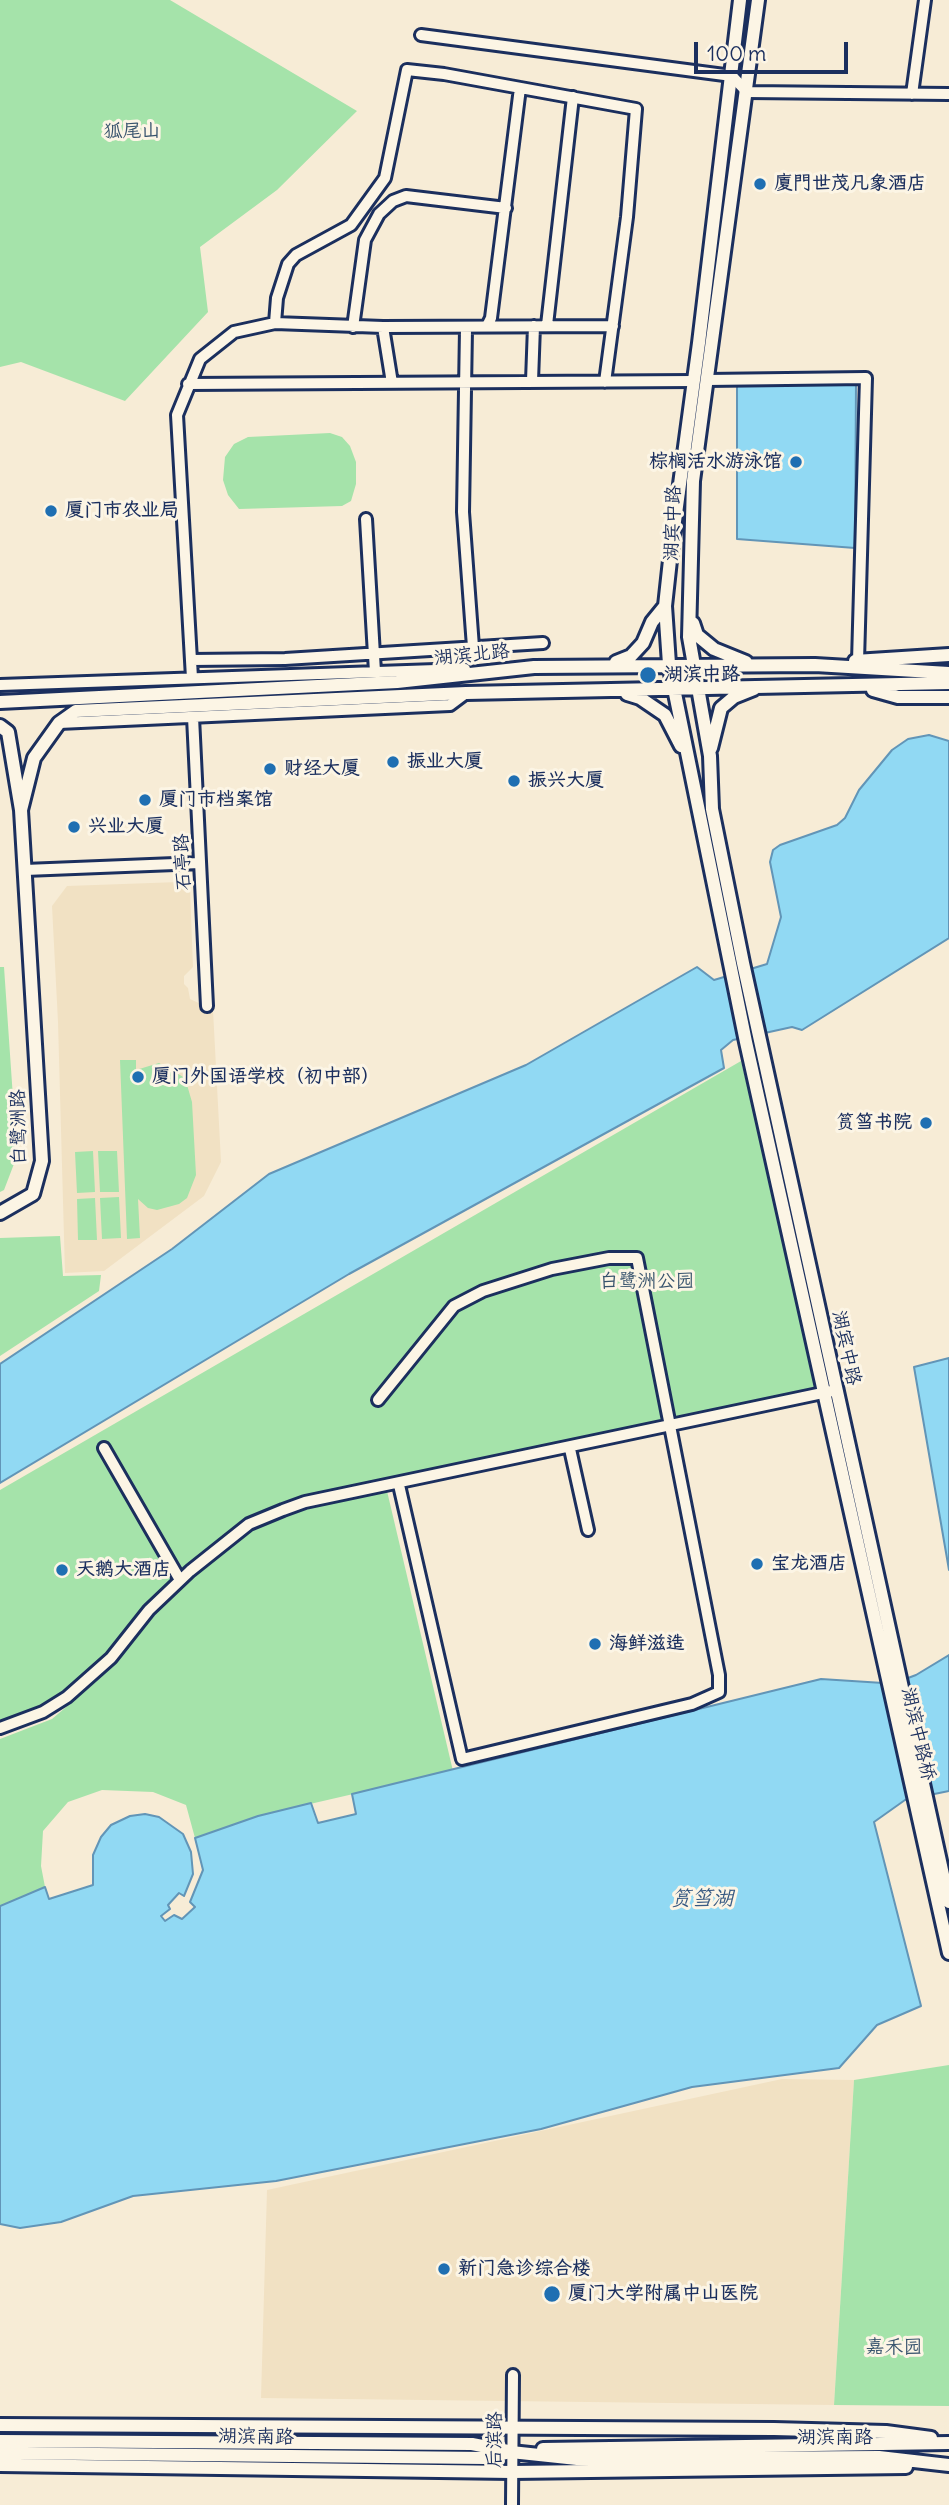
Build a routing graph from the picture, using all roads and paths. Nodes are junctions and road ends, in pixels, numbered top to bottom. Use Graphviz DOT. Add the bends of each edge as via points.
graph roads {
  1 [pos="740,0"];
  2 [pos="758,0"];
  3 [pos="925,0"];
  4 [pos="421,35"];
  5 [pos="732,76"];
  6 [pos="520,88"];
  7 [pos="747,92"];
  8 [pos="912,94"];
  9 [pos="949,94"];
  10 [pos="573,97"];
  11 [pos="506,208"];
  12 [pos="275,323"];
  13 [pos="547,325"];
  14 [pos="487,326"];
  15 [pos="534,326"];
  16 [pos="613,326"];
  17 [pos="353,327"];
  18 [pos="383,327"];
  19 [pos="466,329"];
  20 [pos="467,381"];
  21 [pos="532,381"];
  22 [pos="701,381"];
  23 [pos="605,382"];
  24 [pos="392,383"];
  25 [pos="188,384"];
  26 [pos="366,519"];
  27 [pos="665,606"];
  28 [pos="690,615"];
  29 [pos="543,643"];
  30 [pos="473,648"];
  31 [pos="374,653"];
  32 [pos="949,655"];
  33 [pos="191,660"];
  34 [pos="858,661"];
  35 [pos="668,664"];
  36 [pos="608,665"];
  37 [pos="756,665"];
  38 [pos="815,665"];
  39 [pos="694,666"];
  40 [pos="534,667"];
  41 [pos="375,672"];
  42 [pos="949,673"];
  43 [pos="192,678"];
  44 [pos="949,683"];
  45 [pos="0,685"];
  46 [pos="697,686"];
  47 [pos="762,686"];
  48 [pos="859,686"];
  49 [pos="674,688"];
  50 [pos="616,690"];
  51 [pos="466,693"];
  52 [pos="949,696"];
  53 [pos="0,702"];
  54 [pos="76,711"];
  55 [pos="193,717"];
  56 [pos="59,723"];
  57 [pos="0,726"];
  58 [pos="710,756"];
  59 [pos="688,761"];
  60 [pos="21,810"];
  61 [pos="200,863"];
  62 [pos="25,870"];
  63 [pos="737,965"];
  64 [pos="207,1006"];
  65 [pos="0,1213"];
  66 [pos="830,1392"];
  67 [pos="378,1400"];
  68 [pos="669,1428"];
  69 [pos="104,1448"];
  70 [pos="570,1448"];
  71 [pos="399,1485"];
  72 [pos="588,1530"];
  73 [pos="180,1580"];
  74 [pos="889,1666"];
  75 [pos="0,1728"];
  76 [pos="921,1807"];
  77 [pos="949,1902"];
  78 [pos="949,1953"];
  79 [pos="513,2375"];
  80 [pos="0,2425"];
  81 [pos="512,2427"];
  82 [pos="0,2441"];
  83 [pos="949,2441"];
  84 [pos="511,2452"];
  85 [pos="0,2453"];
  86 [pos="0,2465"];
  87 [pos="949,2466"];
  88 [pos="512,2472"];
  89 [pos="512,2505"];
  1 -- 5 [label="main road"];
  2 -- 7 [label="main road, 湖宾中路"];
  3 -- 8 [label="street"];
  4 -- 5 [label="street"];
  5 -- 7 [label="street"];
  5 -- 22 [label="main road"];
  6 -- 10 [label="street"];
  6 -- 11 [label="street"];
  6 -- 12 [label="street" via="407,70 385,178 351,225 288,264"];
  7 -- 8 [label="street"];
  7 -- 22 [label="main road, 湖宾中路"];
  8 -- 9 [label="street"];
  10 -- 13 [label="street"];
  10 -- 16 [label="street" via="636,109"];
  11 -- 14 [label="street"];
  11 -- 17 [label="street" via="406,196 393,201 365,240"];
  12 -- 17 [label="street"];
  12 -- 25 [label="street" via="233,332 216,343 200,359"];
  13 -- 15 [label="street"];
  13 -- 16 [label="street"];
  14 -- 15 [label="street"];
  14 -- 19 [label="street"];
  15 -- 21 [label="street"];
  16 -- 23 [label="street"];
  17 -- 18 [label="street"];
  18 -- 19 [label="street"];
  18 -- 24 [label="street"];
  19 -- 20 [label="street"];
  20 -- 21 [label="street"];
  20 -- 24 [label="street"];
  20 -- 30 [label="street" via="463,512"];
  21 -- 23 [label="street"];
  22 -- 23 [label="street"];
  22 -- 27 [label="main road"];
  22 -- 28 [label="main road, 湖宾中路"];
  22 -- 34 [label="street" via="866,378"];
  24 -- 25 [label="street"];
  25 -- 33 [label="street" via="177,415"];
  26 -- 31 [label="street"];
  27 -- 35 [label="main road"];
  27 -- 36 [label="main road" via="631,656"];
  28 -- 37 [label="main road" via="696,635 713,649"];
  28 -- 39 [label="main road, 湖宾中路"];
  29 -- 30 [label="street"];
  30 -- 31 [label="street"];
  31 -- 33 [label="street"];
  31 -- 41 [label="street"];
  32 -- 34 [label="main road"];
  33 -- 43 [label="street"];
  34 -- 38 [label="main road"];
  35 -- 36 [label="main road, 湖滨北路"];
  35 -- 39 [label="main road, 湖滨北路"];
  35 -- 49 [label="main road"];
  36 -- 40 [label="main road, 湖滨北路"];
  37 -- 38 [label="main road, 湖滨北路"];
  37 -- 39 [label="main road, 湖滨北路"];
  38 -- 42 [label="main road, 湖滨北路"];
  39 -- 46 [label="main road, 湖宾中路"];
  40 -- 41 [label="street"];
  40 -- 53 [label="main road, 湖滨北路" via="397,682"];
  41 -- 43 [label="street"];
  43 -- 45 [label="street"];
  44 -- 48 [label="main road, 湖滨北路"];
  46 -- 47 [label="main road, 湖滨北路"];
  46 -- 49 [label="main road, 湖滨北路"];
  46 -- 58 [label="main road, 湖宾中路"];
  47 -- 48 [label="main road, 湖滨北路"];
  47 -- 58 [label="main road" via="734,697 721,708"];
  48 -- 52 [label="main road" via="898,697"];
  49 -- 50 [label="main road, 湖滨北路"];
  49 -- 59 [label="main road"];
  50 -- 51 [label="main road, 湖滨北路"];
  50 -- 59 [label="main road" via="640,698 665,715"];
  51 -- 54 [label="main road, 湖滨北路"];
  51 -- 55 [label="street" via="450,705"];
  54 -- 56 [label="main road, 白鹭洲路"];
  55 -- 56 [label="street"];
  55 -- 61 [label="street, 石亭路"];
  56 -- 60 [label="main road, 白鹭洲路" via="34,758"];
  57 -- 60 [label="main road, 白鹭洲路" via="9,732"];
  58 -- 63 [label="main road, 湖宾中路" via="712,809"];
  59 -- 63 [label="main road"];
  60 -- 62 [label="main road, 白鹭洲路"];
  61 -- 62 [label="street"];
  61 -- 64 [label="street, 石亭路"];
  62 -- 65 [label="main road, 白鹭洲路" via="42,1161 33,1194"];
  63 -- 66 [label="main road, 湖宾中路" via="760,1039"];
  63 -- 66 [label="main road" via="746,1042"];
  66 -- 68 [label="street"];
  66 -- 74 [label="main road, 湖宾中路"];
  67 -- 68 [label="street" via="454,1306 483,1291 552,1269 609,1258 637,1258"];
  68 -- 70 [label="street"];
  68 -- 71 [label="street" via="719,1692 692,1704 462,1759"];
  69 -- 73 [label="street"];
  70 -- 71 [label="street"];
  70 -- 72 [label="street"];
  71 -- 73 [label="street" via="305,1502 272,1514 249,1524"];
  73 -- 75 [label="street" via="111,1658 67,1697 43,1712"];
  74 -- 76 [label="main road, 湖滨中路桥"];
  76 -- 77 [label="main road"];
  76 -- 78 [label="main road"];
  79 -- 81 [label="street, 后滨路"];
  80 -- 81 [label="main road"];
  81 -- 83 [label="main road" via="886,2432"];
  81 -- 84 [label="street, 后滨路"];
  82 -- 84 [label="main road, 湖滨南路" via="472,2444"];
  83 -- 84 [label="main road, 湖滨南路"];
  84 -- 85 [label="main road, 湖滨南路" via="485,2458"];
  84 -- 87 [label="main road, 湖滨南路" via="577,2459 879,2457"];
  84 -- 88 [label="street, 后滨路"];
  86 -- 88 [label="main road"];
  87 -- 88 [label="main road"];
  88 -- 89 [label="street, 后滨路"];
}
